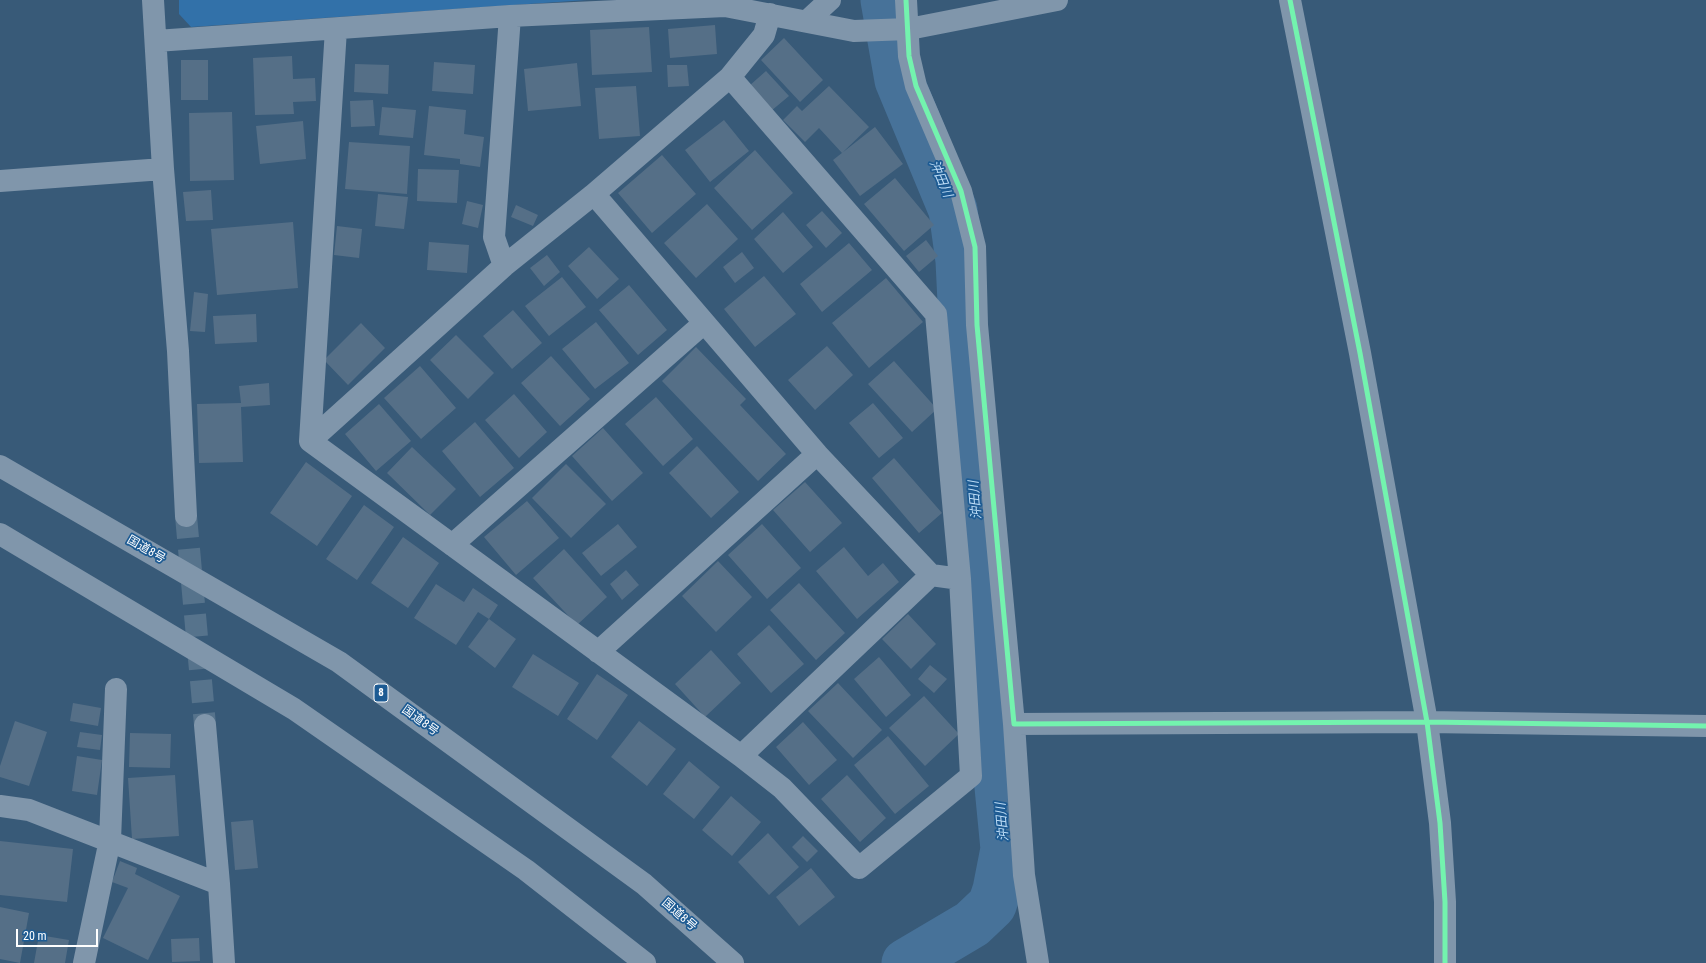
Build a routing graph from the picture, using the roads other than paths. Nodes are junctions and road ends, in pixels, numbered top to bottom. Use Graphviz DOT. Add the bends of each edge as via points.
graph roads {
  1 [pos="152,0"];
  2 [pos="830,0"];
  3 [pos="906,0"];
  4 [pos="1057,0"];
  5 [pos="1290,0"];
  6 [pos="770,14"];
  7 [pos="510,16"];
  8 [pos="807,21"];
  9 [pos="336,29"];
  10 [pos="909,29"];
  11 [pos="156,41"];
  12 [pos="730,77"];
  13 [pos="163,169"];
  14 [pos="0,181"];
  15 [pos="594,194"];
  16 [pos="504,266"];
  17 [pos="704,323"];
  18 [pos="310,441"];
  19 [pos="817,454"];
  20 [pos="0,466"];
  21 [pos="186,516"];
  22 [pos="0,534"];
  23 [pos="452,545"];
  24 [pos="932,575"];
  25 [pos="960,579"];
  26 [pos="598,652"];
  27 [pos="116,689"];
  28 [pos="1427,722"];
  29 [pos="1014,724"];
  30 [pos="205,725"];
  31 [pos="1706,726"];
  32 [pos="741,756"];
  33 [pos="0,806"];
  34 [pos="110,840"];
  35 [pos="219,884"];
  36 [pos="84,963"];
  37 [pos="224,963"];
  38 [pos="645,963"];
  39 [pos="733,963"];
  40 [pos="1038,963"];
  41 [pos="1445,963"];
  1 -- 11 [label="main road"];
  2 -- 8 [label="main road"];
  3 -- 10 [label="main road"];
  4 -- 10 [label="main road"];
  5 -- 28 [label="main road" via="1360,353"];
  6 -- 7 [label="main road" via="725,6"];
  6 -- 8 [label="main road"];
  6 -- 12 [label="main road" via="764,35"];
  7 -- 9 [label="main road"];
  7 -- 16 [label="main road" via="494,237"];
  8 -- 10 [label="main road" via="854,31"];
  9 -- 11 [label="main road"];
  9 -- 18 [label="main road"];
  10 -- 29 [label="main road" via="909,56 916,86 961,191 975,247 977,325"];
  11 -- 13 [label="main road"];
  12 -- 15 [label="main road"];
  12 -- 25 [label="main road" via="936,314"];
  13 -- 14 [label="main road"];
  13 -- 21 [label="main road" via="178,351"];
  15 -- 16 [label="main road"];
  15 -- 17 [label="main road"];
  16 -- 18 [label="main road"];
  17 -- 19 [label="main road"];
  17 -- 23 [label="main road"];
  18 -- 23 [label="main road"];
  19 -- 24 [label="main road"];
  19 -- 26 [label="main road"];
  20 -- 39 [label="main road, 国道8号 / 8" via="339,662 644,884"];
  22 -- 38 [label="main road" via="294,709 526,870"];
  23 -- 26 [label="main road"];
  24 -- 25 [label="main road"];
  24 -- 32 [label="main road"];
  25 -- 32 [label="main road" via="971,776 859,868 782,788"];
  26 -- 32 [label="main road"];
  27 -- 34 [label="main road"];
  28 -- 29 [label="main road"];
  28 -- 31 [label="main road"];
  28 -- 41 [label="main road" via="1440,823"];
  29 -- 40 [label="main road" via="1024,875"];
  30 -- 35 [label="main road"];
  33 -- 34 [label="main road" via="29,810"];
  34 -- 35 [label="main road"];
  34 -- 36 [label="main road"];
  35 -- 37 [label="main road"];
}
